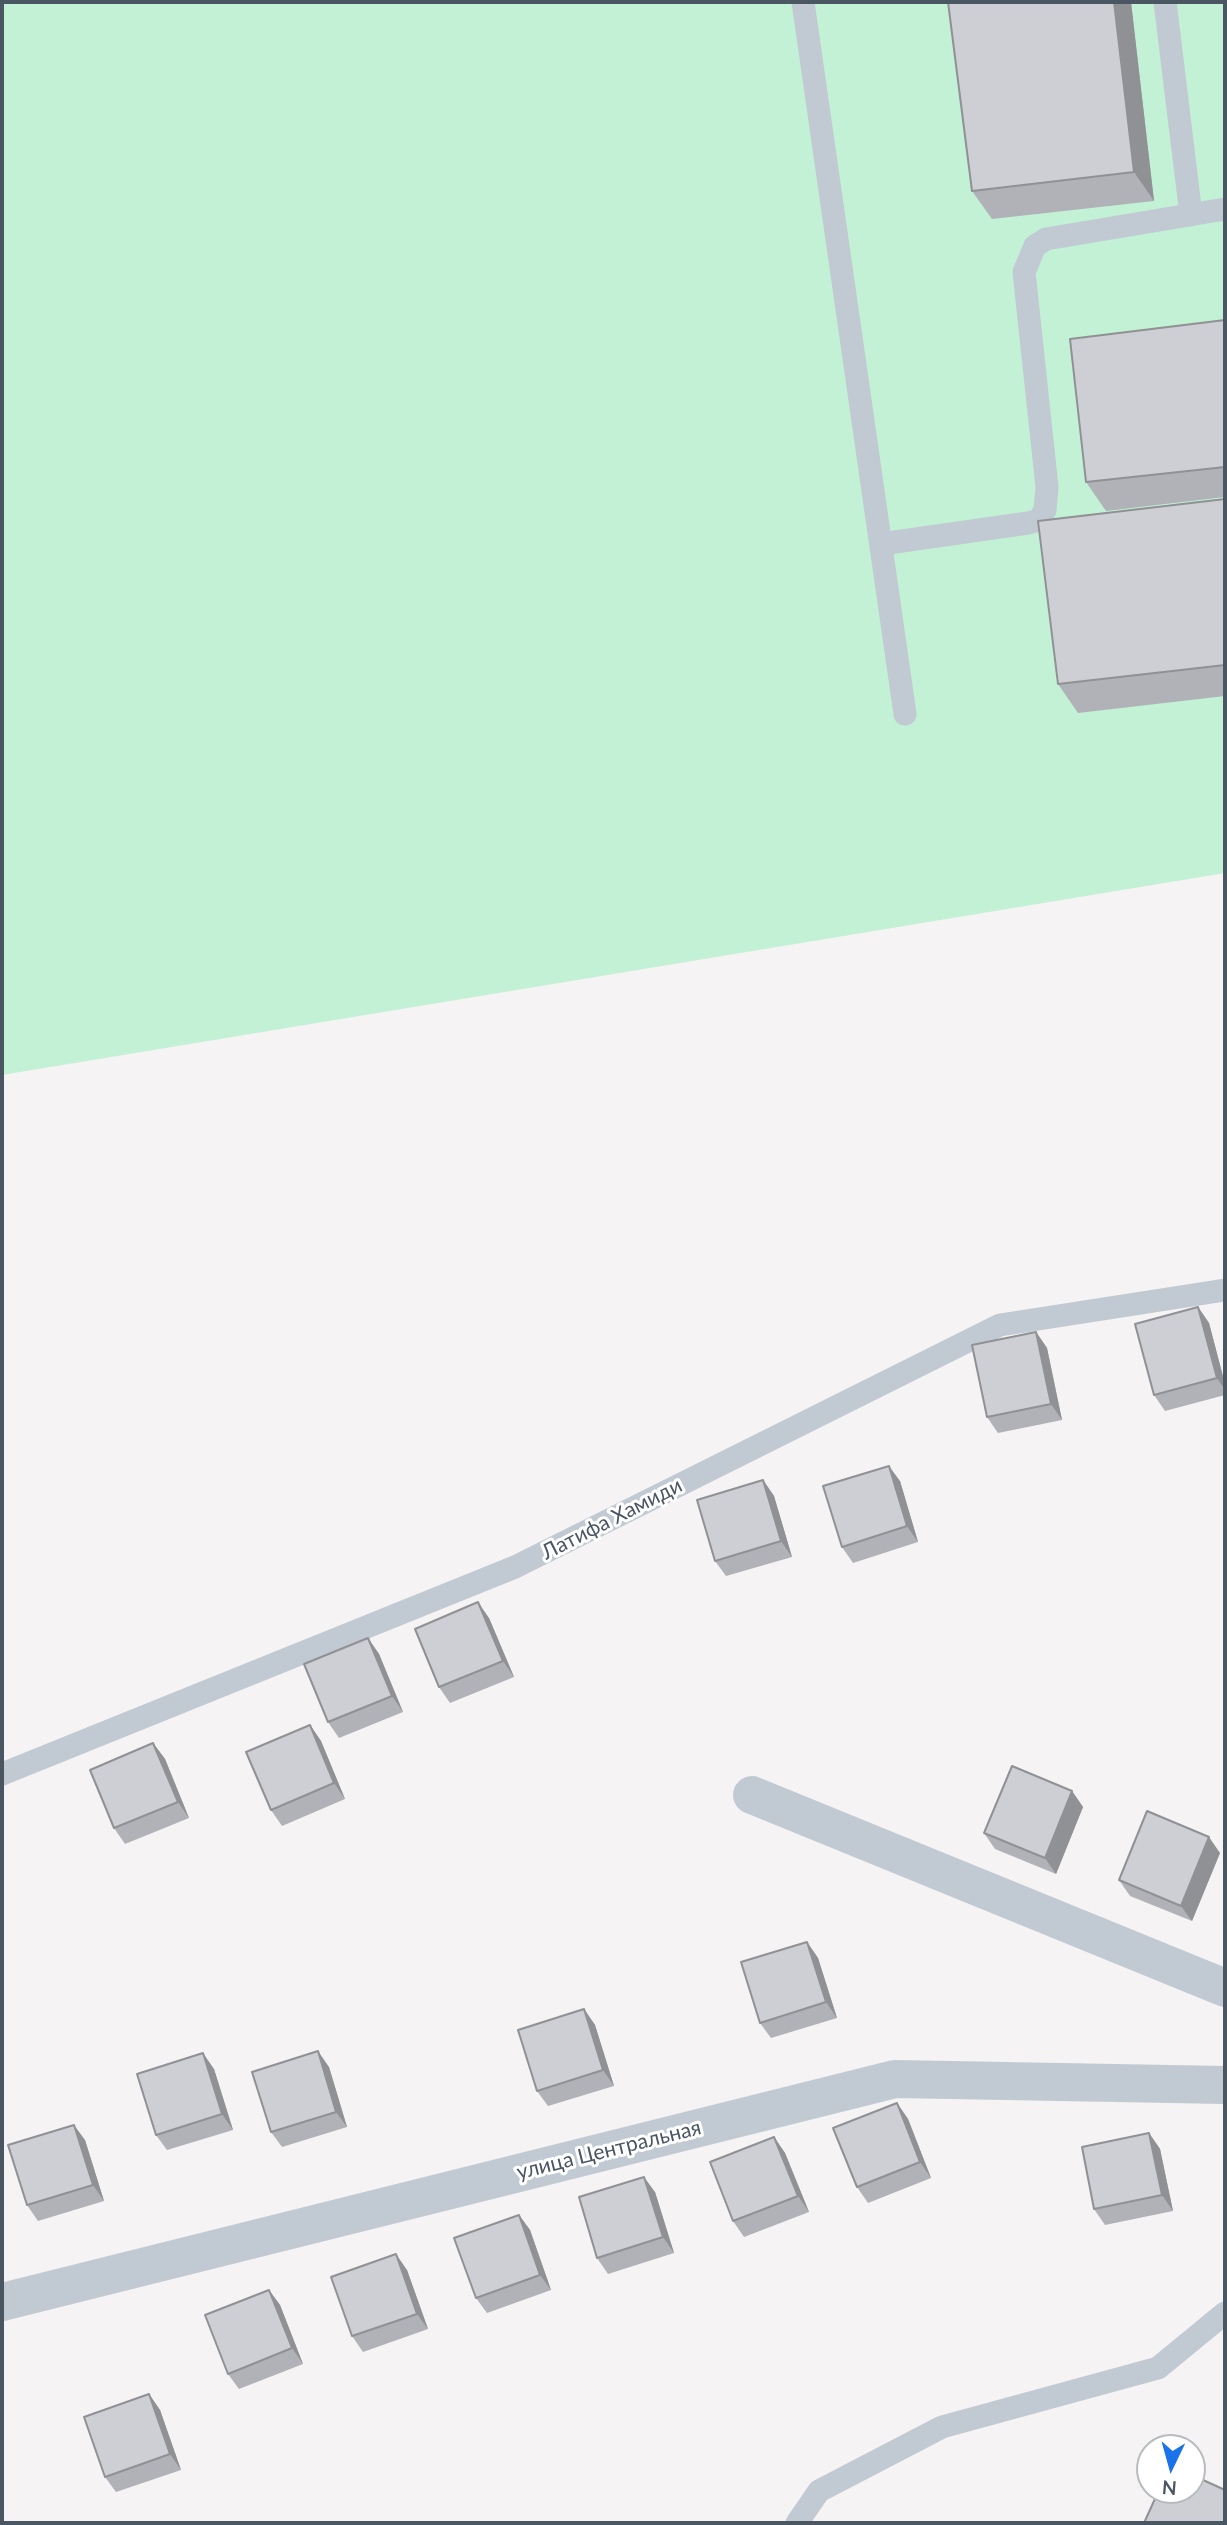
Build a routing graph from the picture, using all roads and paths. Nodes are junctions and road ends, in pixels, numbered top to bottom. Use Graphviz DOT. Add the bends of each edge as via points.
graph roads {
  1 [pos="803,2"];
  2 [pos="1165,2"];
  3 [pos="1225,209"];
  4 [pos="1191,215"];
  5 [pos="881,544"];
  6 [pos="905,714"];
  7 [pos="1225,1290"];
  8 [pos="2,1774"];
  9 [pos="752,1794"];
  10 [pos="1225,1988"];
  11 [pos="1225,2085"];
  12 [pos="2,2302"];
  13 [pos="1225,2313"];
  14 [pos="797,2523"];
  1 -- 5 [label="lane"];
  2 -- 4 [label="lane"];
  3 -- 4 [label="lane"];
  4 -- 5 [label="lane" via="1046,239 1028,257 1025,281 1048,500 1039,520"];
  5 -- 6 [label="lane"];
  7 -- 8 [label="lane, Латифа Хамиди" via="1000,1325 515,1567"];
  9 -- 10 [label="street"];
  11 -- 12 [label="street, улица Центральная" via="895,2079"];
  13 -- 14 [label="lane" via="1158,2368 942,2427 819,2491"];
}
